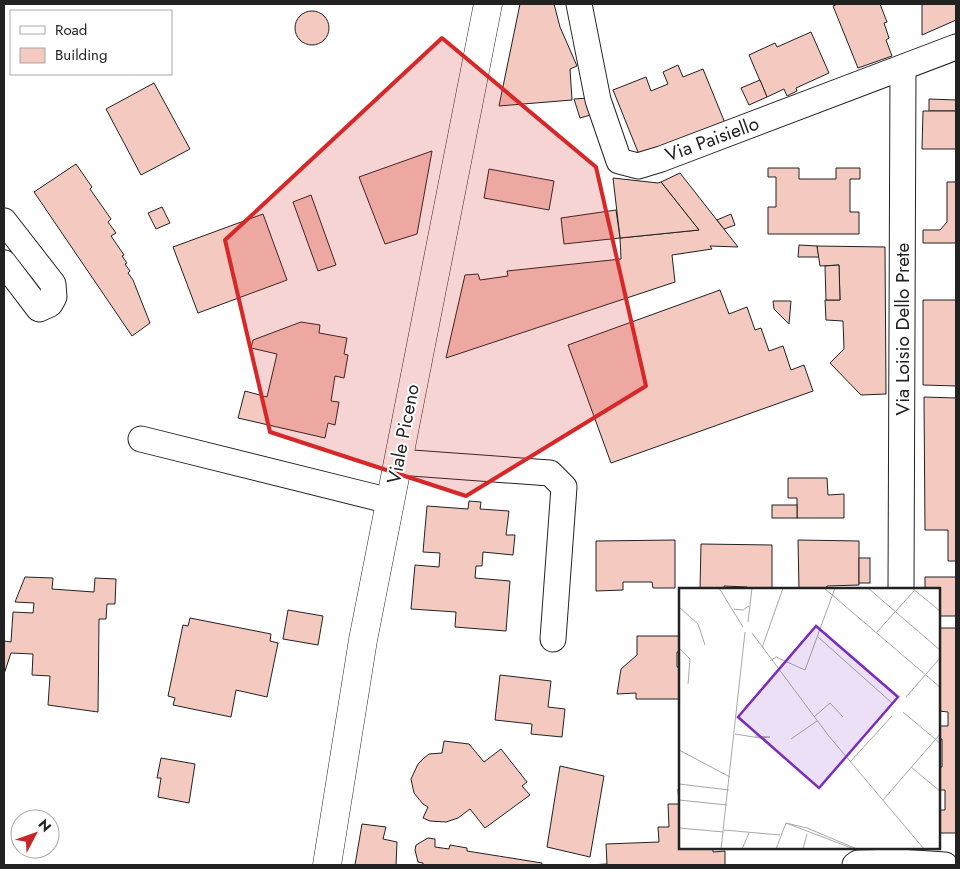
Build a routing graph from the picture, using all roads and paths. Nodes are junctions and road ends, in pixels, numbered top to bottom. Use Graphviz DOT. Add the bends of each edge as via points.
graph roads {
  1 [pos="488,4"];
  2 [pos="580,4"];
  3 [pos="956,47"];
  4 [pos="903,68"];
  5 [pos="4,221"];
  6 [pos="4,263"];
  7 [pos="141,439"];
  8 [pos="398,462"];
  9 [pos="390,501"];
  10 [pos="900,588"];
  11 [pos="553,639"];
  12 [pos="899,855"];
  13 [pos="327,865"];
  14 [pos="854,865"];
  15 [pos="945,865"];
  1 -- 8 [label="main road, Viale Piceno"];
  2 -- 4 [label="street, Via Paisiello" via="598,100 618,161 638,166"];
  3 -- 4 [label="street, Via Paisiello"];
  4 -- 10 [label="street, Via Loisio Dello Prete"];
  5 -- 6 [label="street" via="53,284 54,297 50,304 39,309"];
  7 -- 9 [label="street"];
  8 -- 9 [label="main road, Viale Piceno"];
  8 -- 11 [label="street" via="550,473 564,487"];
  9 -- 13 [label="main road, Viale Piceno" via="363,640"];
  12 -- 14 [label="street"];
  12 -- 15 [label="street"];
}
